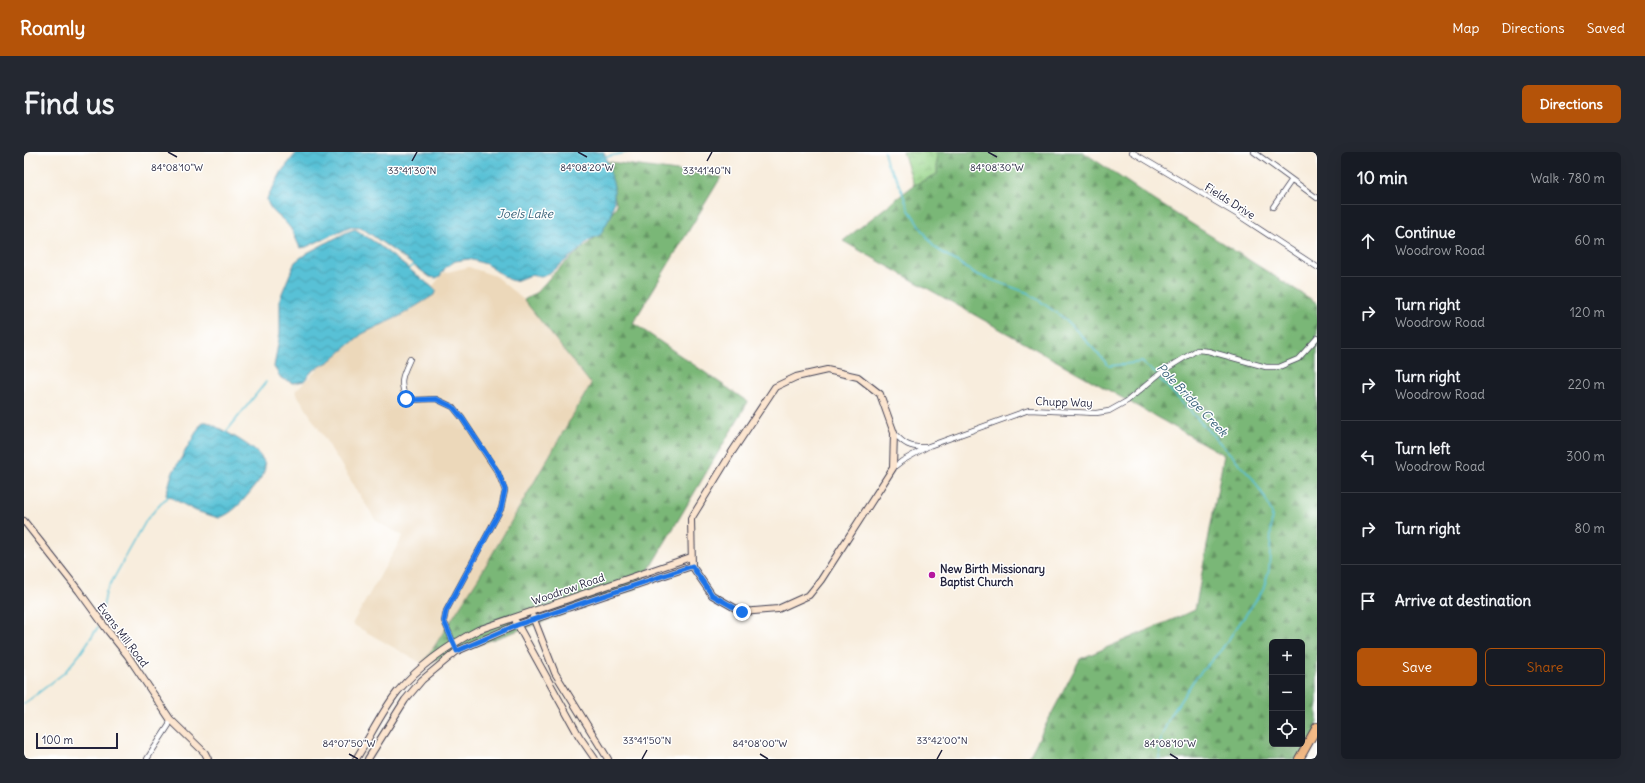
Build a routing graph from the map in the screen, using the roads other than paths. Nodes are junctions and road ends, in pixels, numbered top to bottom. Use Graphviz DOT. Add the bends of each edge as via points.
graph roads {
  1 [pos="1132,152"];
  2 [pos="1254,152"];
  3 [pos="1291,181"];
  4 [pos="1317,198"];
  5 [pos="1273,207"];
  6 [pos="1317,267"];
  7 [pos="1317,338"];
  8 [pos="410,359"];
  9 [pos="894,433"];
  10 [pos="929,446"];
  11 [pos="893,468"];
  12 [pos="24,521"];
  13 [pos="691,557"];
  14 [pos="692,566"];
  15 [pos="532,612"];
  16 [pos="514,617"];
  17 [pos="534,619"];
  18 [pos="517,625"];
  19 [pos="453,643"];
  20 [pos="457,651"];
  21 [pos="170,719"];
  22 [pos="1317,727"];
  23 [pos="147,759"];
  24 [pos="208,759"];
  25 [pos="356,759"];
  26 [pos="368,759"];
  27 [pos="595,759"];
  28 [pos="608,759"];
  29 [pos="1299,759"];
  1 -- 6 [label="street, Fields Drive" via="1238,215"];
  2 -- 3 [label="street"];
  3 -- 4 [label="street"];
  3 -- 5 [label="street"];
  7 -- 10 [label="street, Chupp Way" via="1298,359 1279,367 1266,367 1197,350 1163,371 1127,401 1109,410 1096,413 1029,410"];
  8 -- 19 [label="street" via="401,386 406,399 436,399 453,407 498,472 505,490 501,509 446,611 444,621"];
  9 -- 10 [label="street" via="903,443 915,448"];
  9 -- 11 [label="street"];
  9 -- 13 [label="street" via="880,394 858,377 828,370 796,377 775,387 691,519"];
  10 -- 11 [label="street"];
  11 -- 14 [label="street" via="809,595 778,610 742,612 712,595"];
  12 -- 21 [label="street, Evans Mill Road" via="128,656"];
  13 -- 14 [label="street"];
  13 -- 15 [label="street, Woodrow Road"];
  14 -- 17 [label="street, Woodrow Road"];
  15 -- 16 [label="street, Woodrow Road"];
  15 -- 17 [label="street"];
  16 -- 18 [label="street"];
  16 -- 19 [label="street, Woodrow Road" via="478,630"];
  17 -- 18 [label="street, Woodrow Road"];
  17 -- 28 [label="street" via="555,673"];
  18 -- 20 [label="street, Woodrow Road"];
  18 -- 27 [label="street" via="579,736"];
  19 -- 20 [label="street"];
  19 -- 25 [label="street, Woodrow Road" via="425,663 398,692"];
  20 -- 26 [label="street, Woodrow Road" via="422,680 405,700"];
  21 -- 23 [label="street" via="169,725"];
  21 -- 24 [label="street, Evans Mill Road"];
  22 -- 29 [label="highway"];
}
